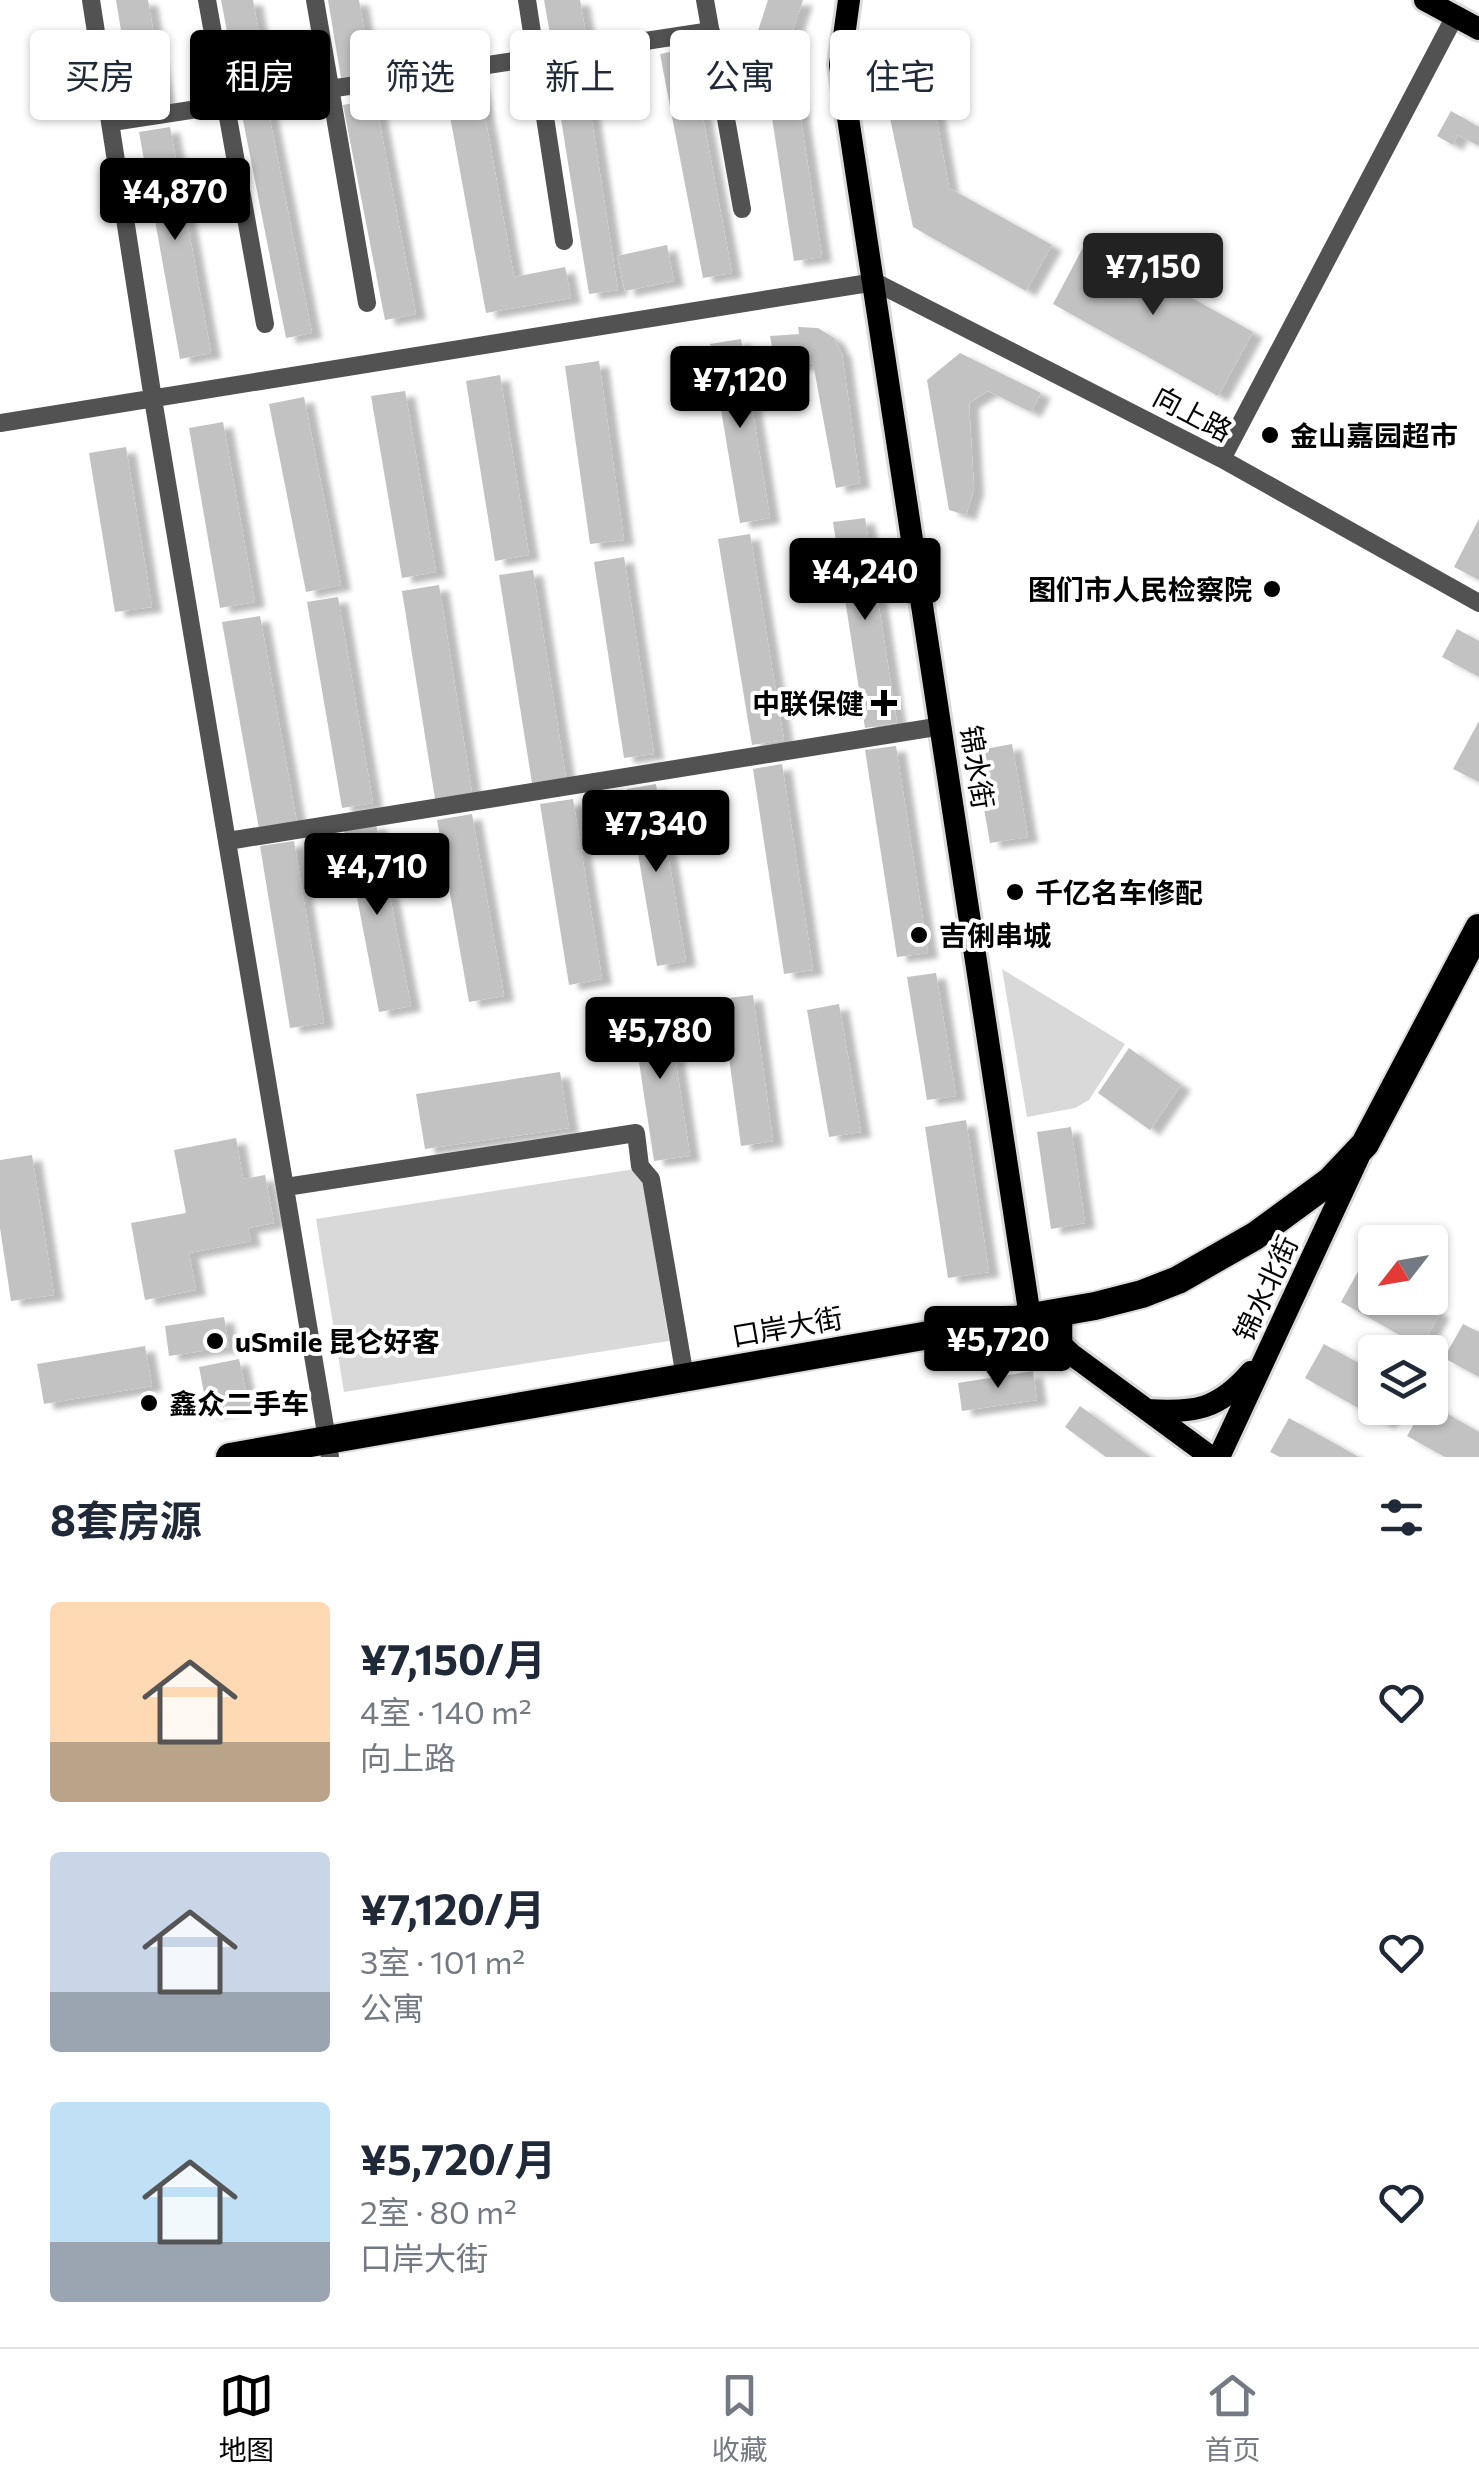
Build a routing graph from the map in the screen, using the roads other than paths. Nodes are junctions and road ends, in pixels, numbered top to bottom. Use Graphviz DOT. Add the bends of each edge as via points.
graph roads {
  1 [pos="91,0"];
  2 [pos="207,0"];
  3 [pos="315,0"];
  4 [pos="527,0"];
  5 [pos="705,0"];
  6 [pos="849,0"];
  7 [pos="1425,0"];
  8 [pos="1455,16"];
  9 [pos="1479,29"];
  10 [pos="212,30"];
  11 [pos="320,30"];
  12 [pos="532,30"];
  13 [pos="711,30"];
  14 [pos="510,62"];
  15 [pos="330,89"];
  16 [pos="190,110"];
  17 [pos="229,120"];
  18 [pos="546,120"];
  19 [pos="726,120"];
  20 [pos="112,122"];
  21 [pos="742,209"];
  22 [pos="564,240"];
  23 [pos="875,282"];
  24 [pos="366,303"];
  25 [pos="265,324"];
  26 [pos="153,399"];
  27 [pos="0,423"];
  28 [pos="1222,459"];
  29 [pos="1479,603"];
  30 [pos="942,726"];
  31 [pos="228,841"];
  32 [pos="1479,928"];
  33 [pos="1365,1144"];
  34 [pos="286,1188"];
  35 [pos="1030,1318"];
  36 [pos="1269,1350"];
  37 [pos="685,1377"];
  38 [pos="1146,1410"];
  39 [pos="329,1448"];
  40 [pos="230,1457"];
  41 [pos="1211,1457"];
  42 [pos="1220,1457"];
  1 -- 20 [label="street"];
  2 -- 10 [label="street"];
  3 -- 11 [label="street"];
  4 -- 12 [label="street"];
  5 -- 13 [label="street"];
  6 -- 23 [label="main road, 锦水街" via="840,66"];
  7 -- 8 [label="main road"];
  8 -- 9 [label="main road"];
  8 -- 28 [label="street"];
  14 -- 15 [label="street"];
  15 -- 24 [label="street"];
  16 -- 20 [label="street"];
  17 -- 25 [label="street"];
  18 -- 22 [label="street"];
  19 -- 21 [label="street"];
  20 -- 26 [label="street"];
  23 -- 26 [label="street"];
  23 -- 28 [label="street, 向上路"];
  23 -- 30 [label="main road, 锦水街"];
  26 -- 27 [label="street"];
  26 -- 31 [label="street"];
  28 -- 29 [label="street, 向上路"];
  30 -- 31 [label="street"];
  30 -- 35 [label="main road, 锦水街"];
  31 -- 34 [label="street"];
  32 -- 33 [label="highway, 口岸大街"];
  33 -- 35 [label="highway, 口岸大街" via="1290,1212 1178,1280"];
  33 -- 36 [label="main road, 锦水北街"];
  34 -- 37 [label="street" via="636,1132 640,1166 651,1178"];
  34 -- 39 [label="street"];
  35 -- 37 [label="highway, 口岸大街"];
  35 -- 38 [label="main road"];
  36 -- 38 [label="main road" via="1231,1395 1198,1410"];
  36 -- 42 [label="main road, 锦水北街"];
  37 -- 39 [label="highway, 口岸大街"];
  38 -- 41 [label="main road"];
  39 -- 40 [label="highway, 口岸大街"];
}
